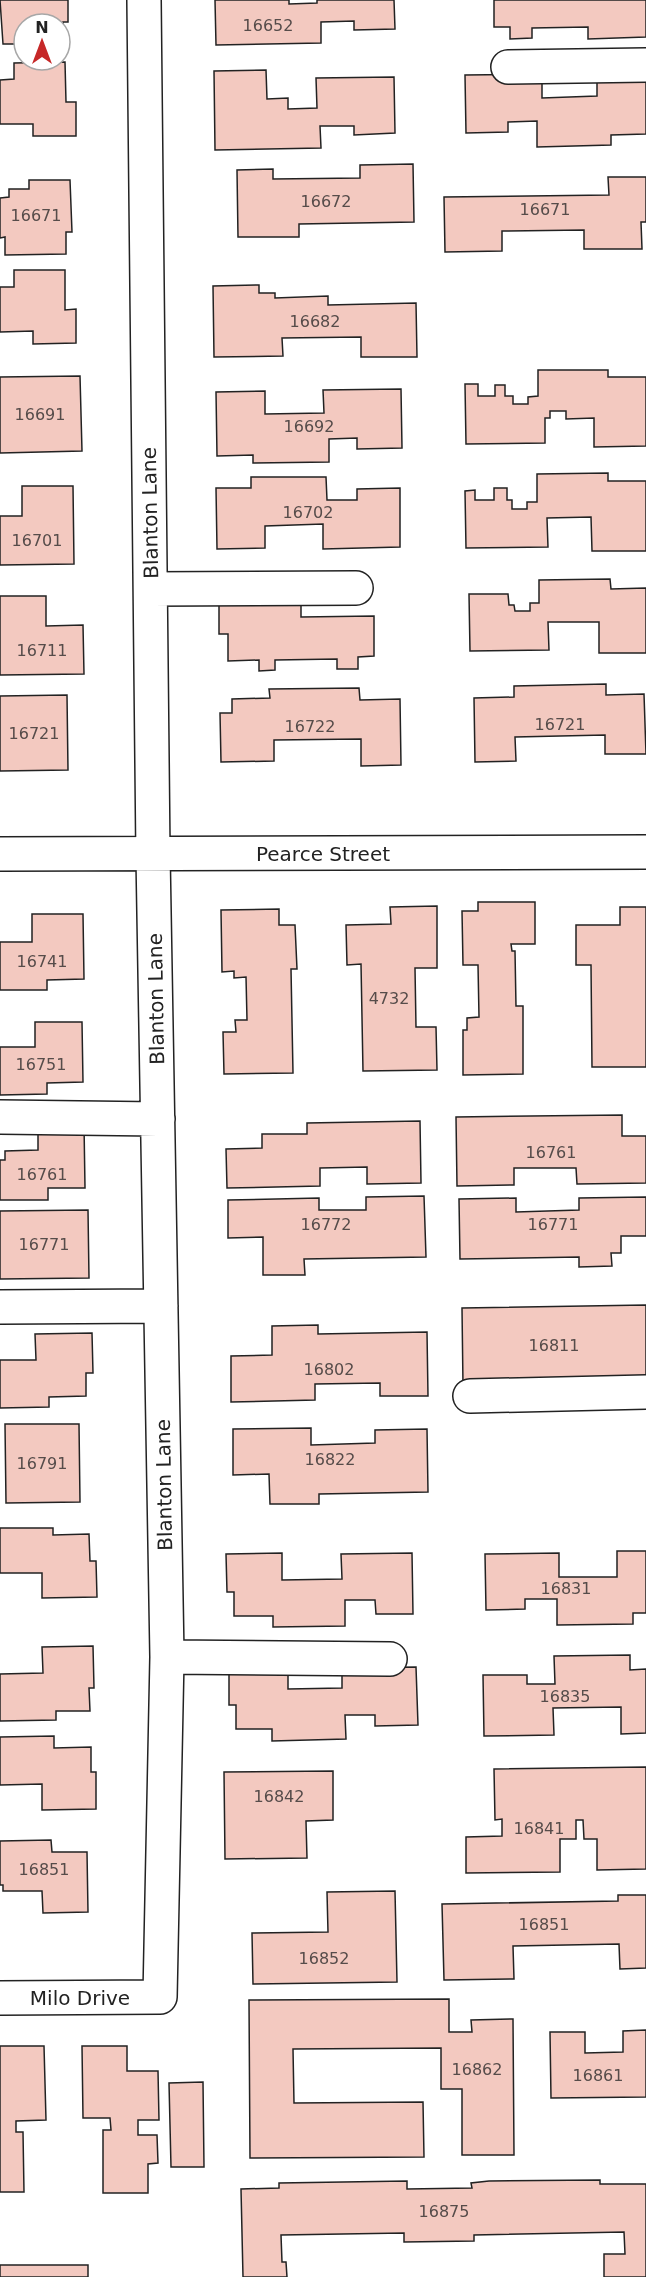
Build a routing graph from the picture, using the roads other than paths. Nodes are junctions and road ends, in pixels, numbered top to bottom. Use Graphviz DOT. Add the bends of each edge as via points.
graph roads {
  1 [pos="144,0"];
  2 [pos="646,65"];
  3 [pos="508,67"];
  4 [pos="356,588"];
  5 [pos="151,589"];
  6 [pos="646,852"];
  7 [pos="0,854"];
  8 [pos="153,855"];
  9 [pos="0,1117"];
  10 [pos="158,1119"];
  11 [pos="161,1306"];
  12 [pos="0,1307"];
  13 [pos="646,1392"];
  14 [pos="470,1396"];
  15 [pos="167,1658"];
  16 [pos="390,1659"];
  17 [pos="160,1997"];
  18 [pos="0,1998"];
  1 -- 5 [label="street, Blanton Lane"];
  2 -- 3 [label="street"];
  4 -- 5 [label="street"];
  5 -- 8 [label="street, Blanton Lane"];
  6 -- 8 [label="street, Pearce Street"];
  7 -- 8 [label="street, Pearce Street"];
  8 -- 10 [label="street, Blanton Lane"];
  9 -- 10 [label="street"];
  10 -- 11 [label="street, Blanton Lane"];
  11 -- 12 [label="street"];
  11 -- 15 [label="street, Blanton Lane"];
  13 -- 14 [label="street"];
  15 -- 16 [label="street"];
  15 -- 17 [label="street, Blanton Lane"];
  17 -- 18 [label="street, Milo Drive"];
}
